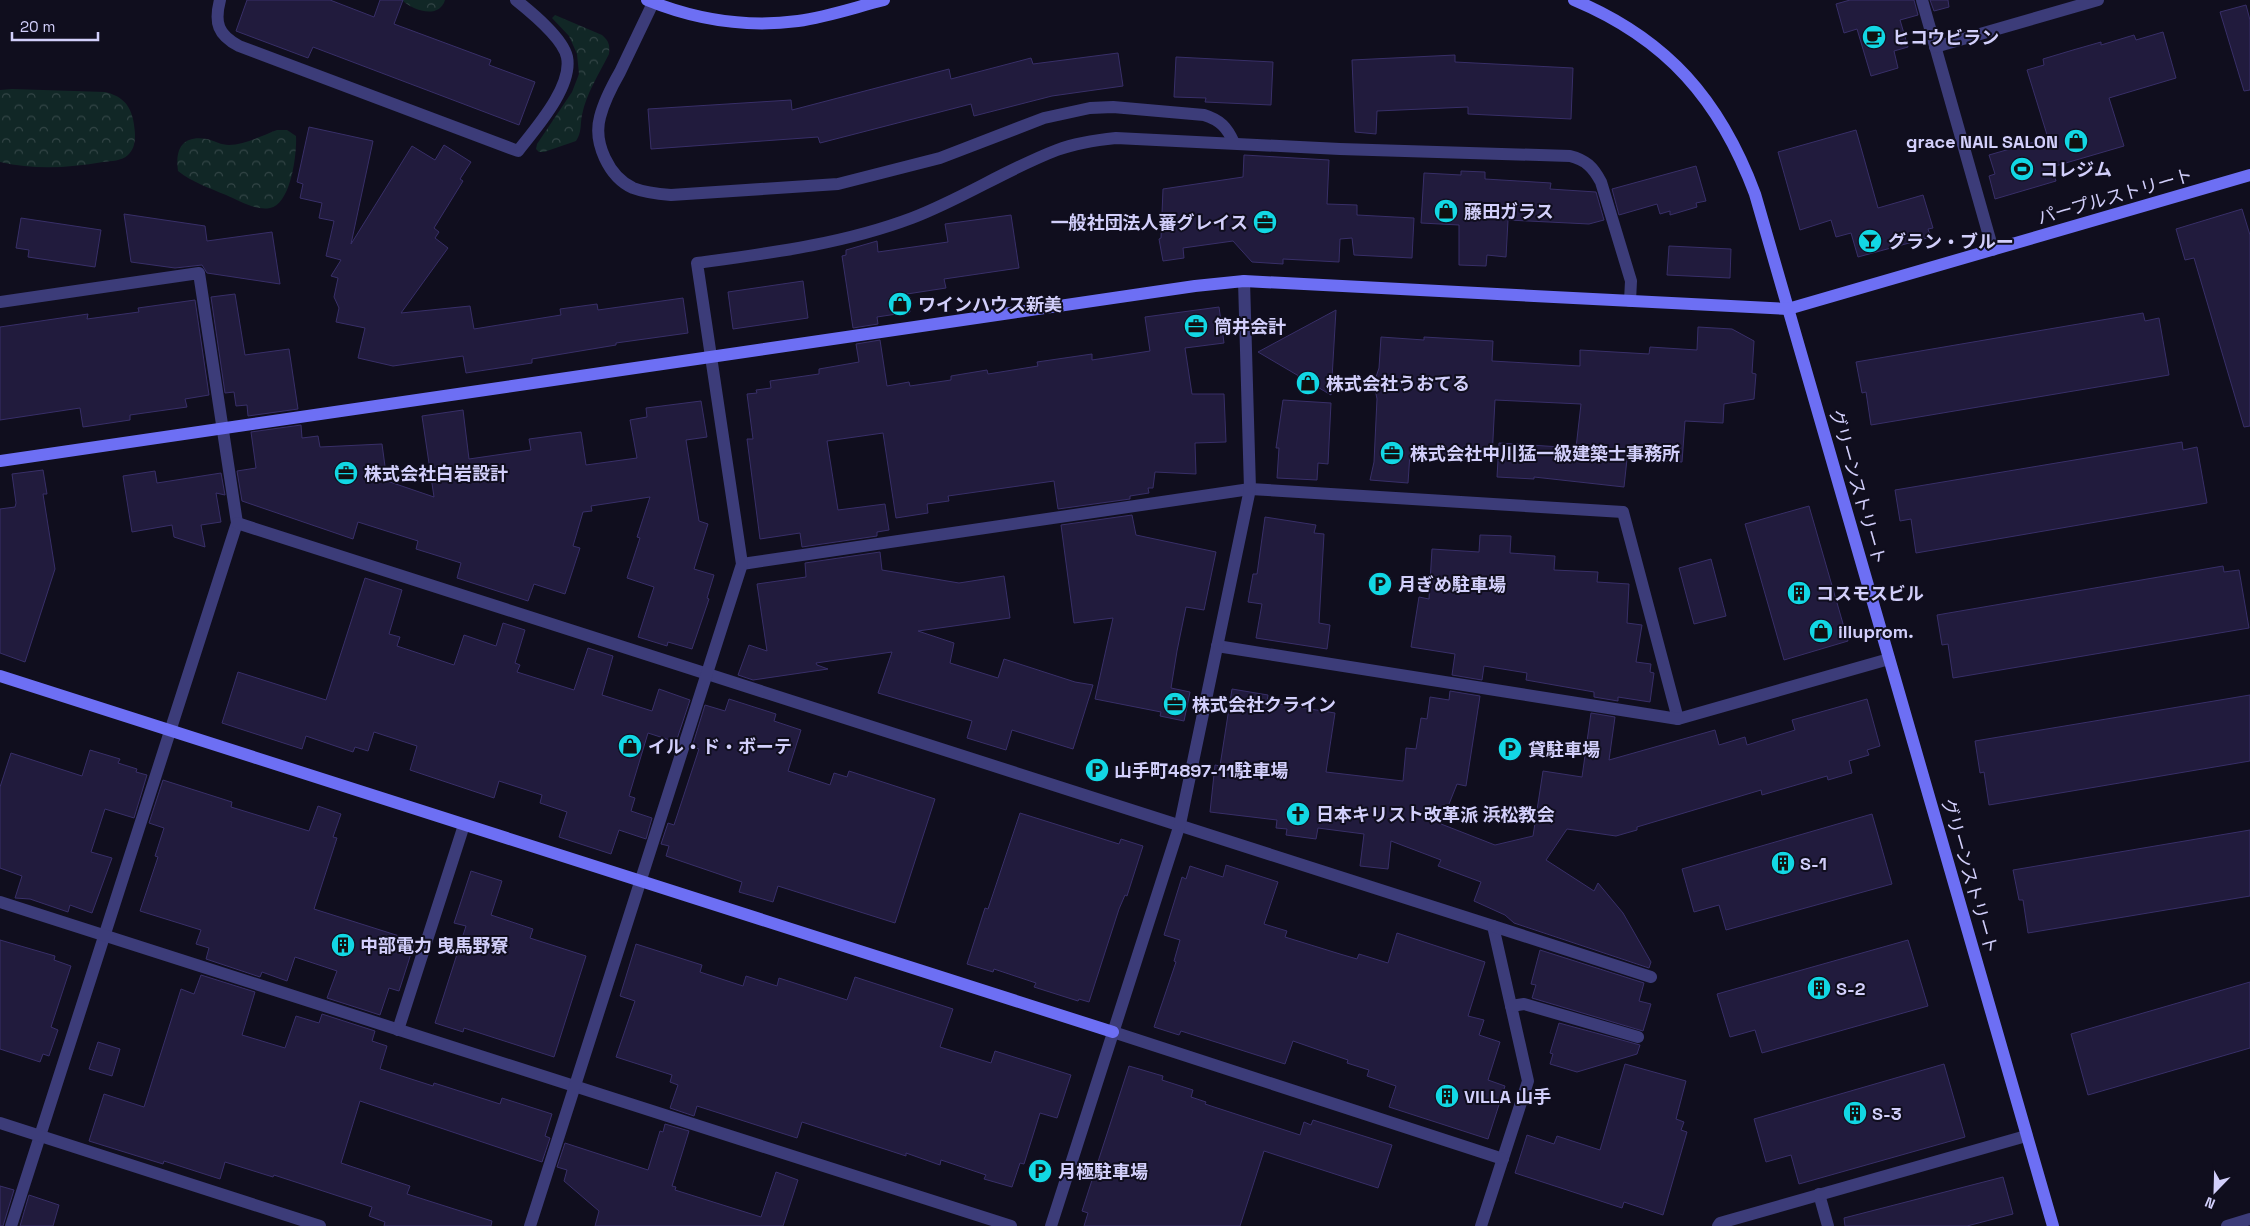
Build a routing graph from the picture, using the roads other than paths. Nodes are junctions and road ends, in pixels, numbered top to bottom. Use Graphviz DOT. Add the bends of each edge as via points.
graph roads {
  1 [pos="220,0"];
  2 [pos="516,0"];
  3 [pos="884,0"];
  4 [pos="1574,0"];
  5 [pos="1922,0"];
  6 [pos="2098,0"];
  7 [pos="650,1"];
  8 [pos="1935,47"];
  9 [pos="1234,143"];
  10 [pos="2250,176"];
  11 [pos="1993,250"];
  12 [pos="1244,281"];
  13 [pos="1630,301"];
  14 [pos="0,302"];
  15 [pos="1788,309"];
  16 [pos="711,356"];
  17 [pos="222,428"];
  18 [pos="0,461"];
  19 [pos="1250,489"];
  20 [pos="237,522"];
  21 [pos="742,564"];
  22 [pos="1217,646"];
  23 [pos="1889,660"];
  24 [pos="708,674"];
  25 [pos="0,676"];
  26 [pos="1678,719"];
  27 [pos="170,730"];
  28 [pos="1180,824"];
  29 [pos="464,825"];
  30 [pos="641,882"];
  31 [pos="0,902"];
  32 [pos="1493,926"];
  33 [pos="105,936"];
  34 [pos="1651,977"];
  35 [pos="1511,1006"];
  36 [pos="398,1030"];
  37 [pos="1113,1032"];
  38 [pos="1638,1037"];
  39 [pos="575,1087"];
  40 [pos="0,1123"];
  41 [pos="40,1136"];
  42 [pos="2026,1136"];
  43 [pos="1503,1159"];
  44 [pos="1819,1194"];
  45 [pos="2250,1219"];
  46 [pos="11,1226"];
  47 [pos="320,1226"];
  48 [pos="532,1226"];
  49 [pos="1011,1226"];
  50 [pos="1051,1226"];
  51 [pos="1481,1226"];
  52 [pos="1718,1226"];
  53 [pos="1828,1226"];
  54 [pos="2053,1226"];
  55 [pos="2227,1226"];
  1 -- 2 [label="street" via="218,26 226,39 239,46 518,151 543,119 568,72 567,57 560,42"];
  3 -- 7 [label="street" via="799,21 762,24 716,21"];
  4 -- 15 [label="street, グリーンストリート" via="1623,24 1667,57 1704,97 1720,120 1734,143 1755,194"];
  5 -- 8 [label="street"];
  6 -- 8 [label="street"];
  7 -- 9 [label="street" via="606,100 599,119 598,139 604,158 616,175 632,187 651,194 838,184 940,158 1044,118 1090,108 1204,115 1218,119"];
  8 -- 11 [label="street"];
  9 -- 13 [label="street" via="1570,156 1584,160 1595,169 1601,182 1631,281"];
  9 -- 16 [label="street" via="1116,138 1087,142 1058,149 947,204 876,230 802,248 697,263"];
  10 -- 11 [label="street, パープルストリート"];
  11 -- 15 [label="street, パープルストリート"];
  12 -- 13 [label="street, パープルストリート"];
  12 -- 16 [label="street, パープルストリート"];
  12 -- 19 [label="street"];
  13 -- 15 [label="street, パープルストリート"];
  14 -- 17 [label="street" via="199,273"];
  15 -- 23 [label="street, グリーンストリート"];
  16 -- 17 [label="street, パープルストリート"];
  16 -- 21 [label="street"];
  17 -- 18 [label="street, パープルストリート"];
  17 -- 20 [label="street"];
  19 -- 21 [label="street"];
  19 -- 22 [label="street"];
  19 -- 26 [label="street" via="1623,512"];
  20 -- 24 [label="street"];
  20 -- 27 [label="street"];
  21 -- 24 [label="street"];
  22 -- 26 [label="street"];
  22 -- 28 [label="street"];
  23 -- 26 [label="street"];
  23 -- 42 [label="street, グリーンストリート"];
  24 -- 28 [label="street"];
  24 -- 30 [label="street"];
  25 -- 27 [label="street"];
  27 -- 29 [label="street"];
  27 -- 33 [label="street"];
  28 -- 32 [label="street"];
  28 -- 37 [label="street"];
  29 -- 30 [label="street"];
  29 -- 36 [label="street"];
  30 -- 37 [label="street"];
  30 -- 39 [label="street"];
  31 -- 33 [label="street"];
  32 -- 34 [label="street"];
  32 -- 35 [label="street"];
  33 -- 36 [label="street"];
  33 -- 41 [label="street"];
  35 -- 38 [label="street" via="1524,1004"];
  35 -- 43 [label="street" via="1528,1081"];
  36 -- 39 [label="street"];
  37 -- 43 [label="street"];
  37 -- 50 [label="street"];
  39 -- 48 [label="street"];
  39 -- 49 [label="street"];
  40 -- 41 [label="street"];
  41 -- 46 [label="street"];
  41 -- 47 [label="street"];
  42 -- 44 [label="street"];
  42 -- 54 [label="street, グリーンストリート"];
  43 -- 51 [label="street"];
  44 -- 52 [label="street"];
  44 -- 53 [label="street"];
  45 -- 55 [label="street"];
}
